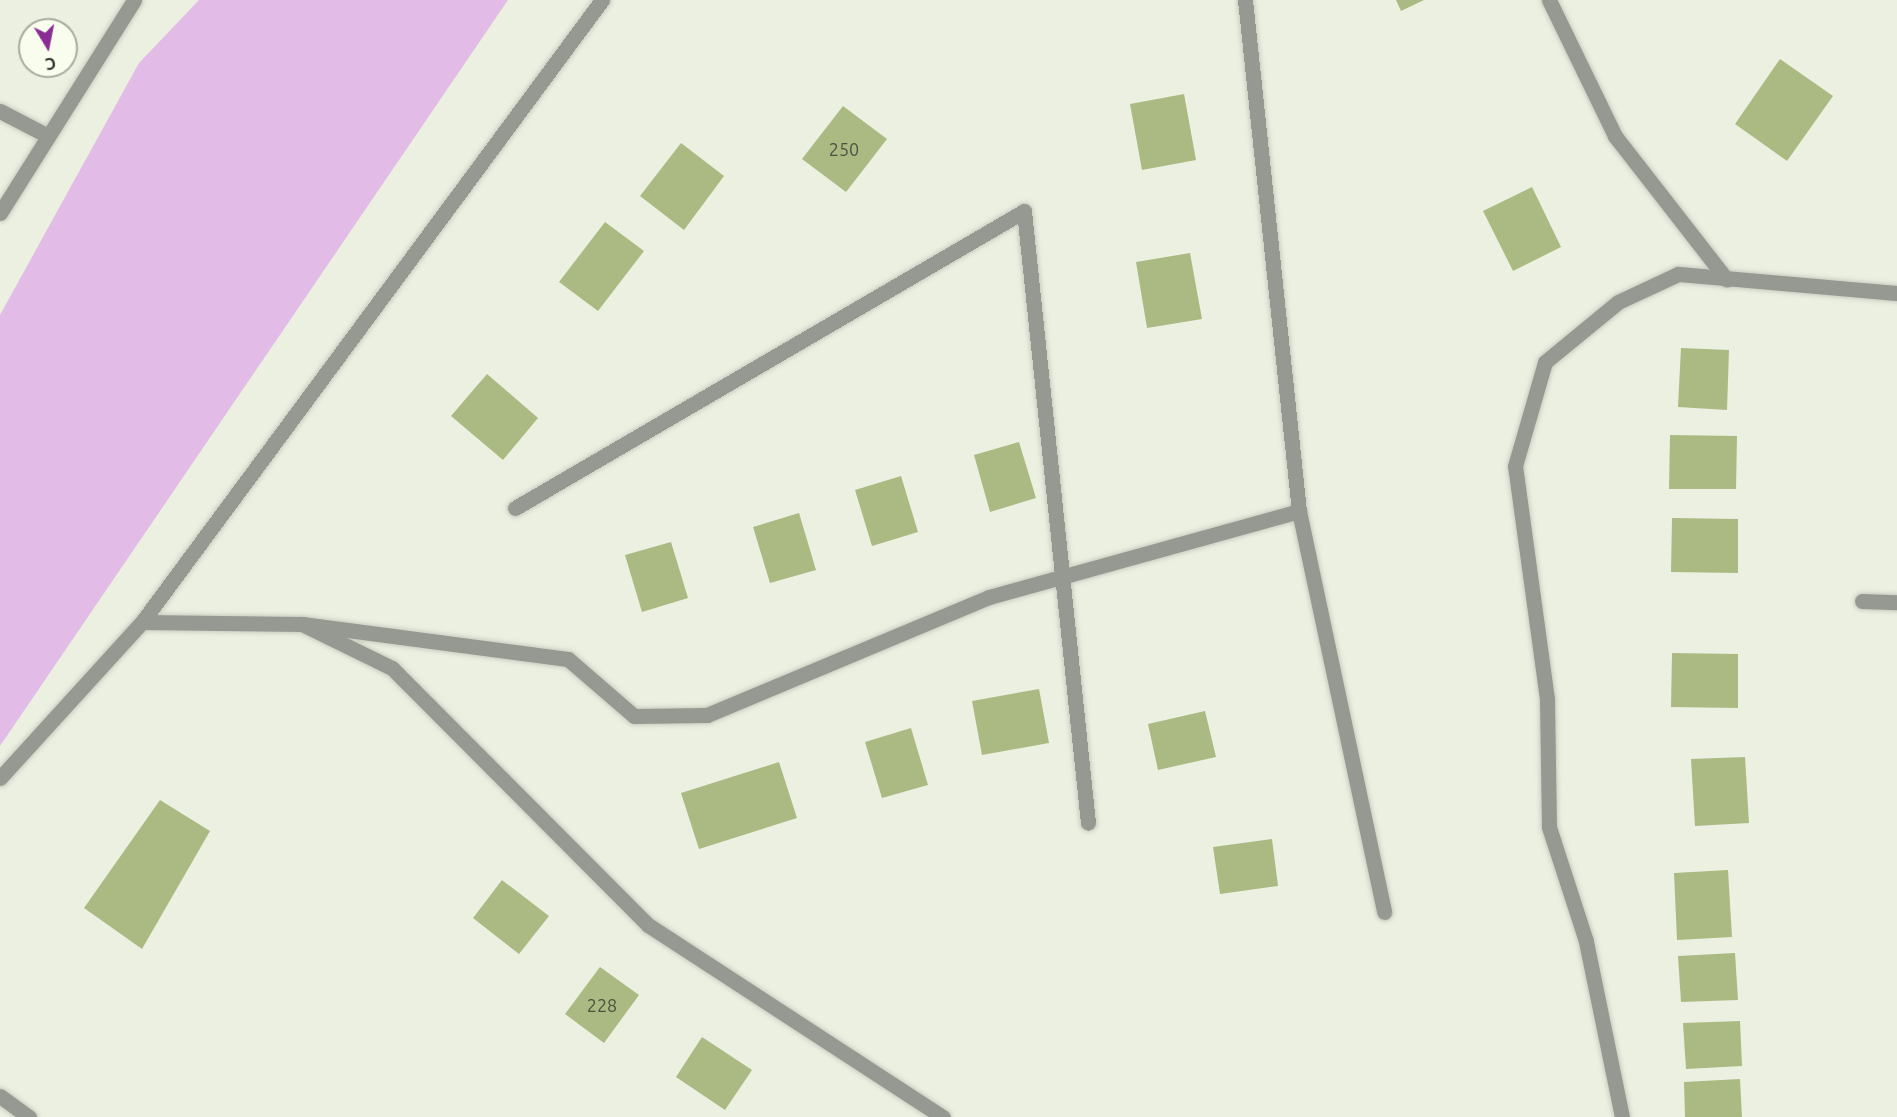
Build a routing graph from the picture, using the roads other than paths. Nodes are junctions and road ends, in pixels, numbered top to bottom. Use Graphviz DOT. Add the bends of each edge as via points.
graph roads {
  1 [pos="134,0"];
  2 [pos="602,0"];
  3 [pos="1245,0"];
  4 [pos="1549,0"];
  5 [pos="0,111"];
  6 [pos="48,136"];
  7 [pos="0,213"];
  8 [pos="1727,280"];
  9 [pos="1897,293"];
  10 [pos="515,508"];
  11 [pos="1299,511"];
  12 [pos="1063,576"];
  13 [pos="1862,601"];
  14 [pos="1897,602"];
  15 [pos="142,622"];
  16 [pos="302,624"];
  17 [pos="0,778"];
  18 [pos="1088,823"];
  19 [pos="1384,912"];
  20 [pos="0,1096"];
  21 [pos="30,1117"];
  22 [pos="943,1117"];
  23 [pos="1622,1117"];
  1 -- 6 [label="street"];
  2 -- 15 [label="street"];
  3 -- 11 [label="street"];
  4 -- 8 [label="street" via="1615,136"];
  5 -- 6 [label="street"];
  6 -- 7 [label="street"];
  8 -- 9 [label="street"];
  8 -- 23 [label="street" via="1678,274 1618,302 1545,362 1515,466 1547,699 1549,827 1586,941"];
  10 -- 12 [label="street" via="1024,211"];
  11 -- 12 [label="street"];
  11 -- 19 [label="street"];
  12 -- 16 [label="street" via="989,597 707,715 634,716 568,659"];
  12 -- 18 [label="street"];
  13 -- 14 [label="street"];
  15 -- 16 [label="street"];
  15 -- 17 [label="street"];
  16 -- 22 [label="street" via="392,668 648,925"];
  20 -- 21 [label="street"];
}
